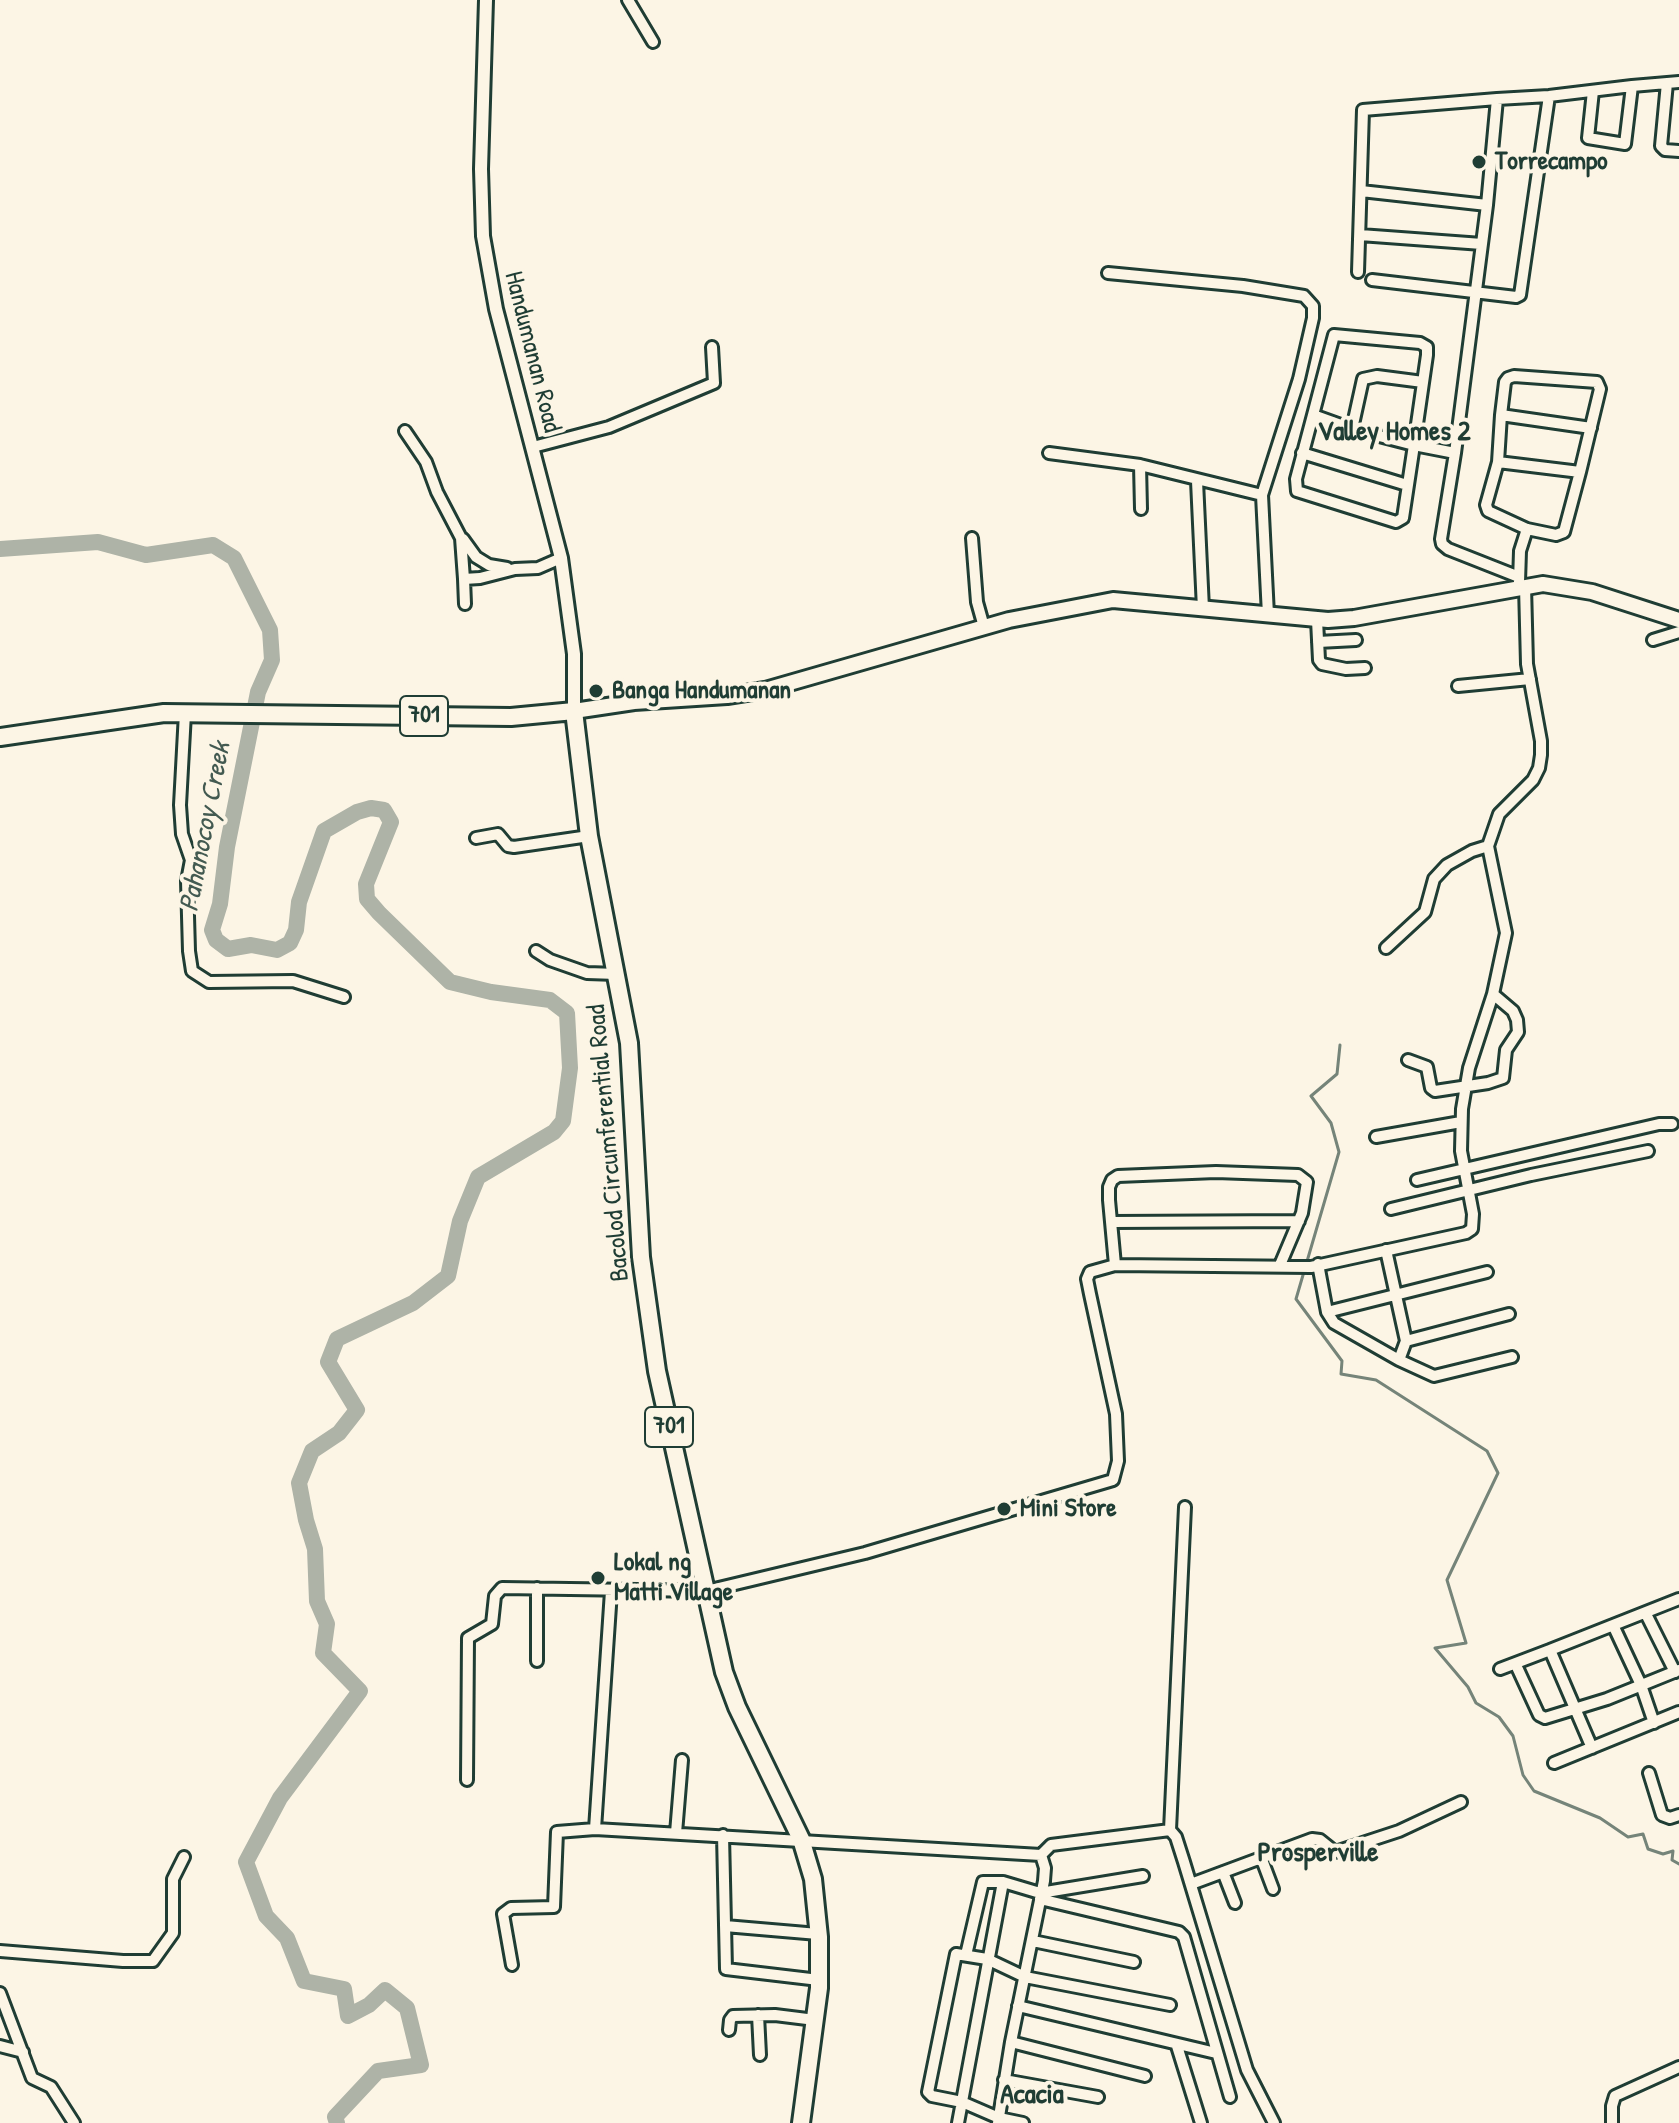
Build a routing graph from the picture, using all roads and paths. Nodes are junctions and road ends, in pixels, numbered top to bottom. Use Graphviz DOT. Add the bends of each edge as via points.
graph roads {
  1 [pos="486,0"];
  2 [pos="628,0"];
  3 [pos="653,42"];
  4 [pos="1673,83"];
  5 [pos="1632,86"];
  6 [pos="1593,91"];
  7 [pos="1549,96"];
  8 [pos="1497,99"];
  9 [pos="1679,151"];
  10 [pos="1361,191"];
  11 [pos="1487,205"];
  12 [pos="1360,235"];
  13 [pos="1482,244"];
  14 [pos="1358,272"];
  15 [pos="1108,273"];
  16 [pos="1372,280"];
  17 [pos="1476,292"];
  18 [pos="712,347"];
  19 [pos="1423,382"];
  20 [pos="1313,415"];
  21 [pos="1501,415"];
  22 [pos="1591,428"];
  23 [pos="1352,429"];
  24 [pos="405,431"];
  25 [pos="1414,445"];
  26 [pos="533,447"];
  27 [pos="1049,453"];
  28 [pos="1302,453"];
  29 [pos="1455,453"];
  30 [pos="1498,462"];
  31 [pos="1140,465"];
  32 [pos="1580,472"];
  33 [pos="1197,481"];
  34 [pos="1407,485"];
  35 [pos="1262,495"];
  36 [pos="1141,509"];
  37 [pos="1527,529"];
  38 [pos="461,538"];
  39 [pos="972,538"];
  40 [pos="561,558"];
  41 [pos="515,569"];
  42 [pos="464,579"];
  43 [pos="1521,583"];
  44 [pos="465,604"];
  45 [pos="1203,609"];
  46 [pos="1268,615"];
  47 [pos="1317,620"];
  48 [pos="1679,620"];
  49 [pos="984,627"];
  50 [pos="1679,632"];
  51 [pos="1356,640"];
  52 [pos="1653,640"];
  53 [pos="1318,642"];
  54 [pos="1365,668"];
  55 [pos="1530,679"];
  56 [pos="1458,686"];
  57 [pos="574,711"];
  58 [pos="185,713"];
  59 [pos="0,737"];
  60 [pos="589,836"];
  61 [pos="476,838"];
  62 [pos="1488,846"];
  63 [pos="1386,948"];
  64 [pos="536,951"];
  65 [pos="617,974"];
  66 [pos="1493,994"];
  67 [pos="344,997"];
  68 [pos="1408,1060"];
  69 [pos="1466,1087"];
  70 [pos="1461,1122"];
  71 [pos="1672,1124"];
  72 [pos="1376,1137"];
  73 [pos="1648,1151"];
  74 [pos="1464,1169"];
  75 [pos="1417,1180"];
  76 [pos="1469,1190"];
  77 [pos="1391,1209"];
  78 [pos="1299,1221"];
  79 [pos="1112,1222"];
  80 [pos="1386,1250"];
  81 [pos="1115,1265"];
  82 [pos="1280,1265"];
  83 [pos="1314,1266"];
  84 [pos="1487,1272"];
  85 [pos="1394,1293"];
  86 [pos="1327,1312"];
  87 [pos="1509,1314"];
  88 [pos="1406,1341"];
  89 [pos="1512,1357"];
  90 [pos="1399,1360"];
  91 [pos="1185,1507"];
  92 [pos="537,1588"];
  93 [pos="611,1591"];
  94 [pos="706,1591"];
  95 [pos="1679,1599"];
  96 [pos="1646,1614"];
  97 [pos="1613,1625"];
  98 [pos="1550,1650"];
  99 [pos="537,1661"];
  100 [pos="1516,1665"];
  101 [pos="1500,1669"];
  102 [pos="1677,1671"];
  103 [pos="1641,1685"];
  104 [pos="1576,1709"];
  105 [pos="1679,1712"];
  106 [pos="1654,1723"];
  107 [pos="1592,1748"];
  108 [pos="682,1760"];
  109 [pos="1554,1763"];
  110 [pos="1649,1773"];
  111 [pos="467,1780"];
  112 [pos="1461,1802"];
  113 [pos="1679,1815"];
  114 [pos="595,1829"];
  115 [pos="1170,1830"];
  116 [pos="676,1833"];
  117 [pos="723,1835"];
  118 [pos="801,1839"];
  119 [pos="1041,1855"];
  120 [pos="184,1857"];
  121 [pos="1261,1857"];
  122 [pos="1223,1872"];
  123 [pos="1143,1876"];
  124 [pos="1003,1882"];
  125 [pos="1191,1884"];
  126 [pos="1078,1889"];
  127 [pos="1273,1889"];
  128 [pos="1040,1896"];
  129 [pos="1235,1903"];
  130 [pos="1075,1907"];
  131 [pos="725,1926"];
  132 [pos="818,1934"];
  133 [pos="1033,1941"];
  134 [pos="0,1951"];
  135 [pos="966,1955"];
  136 [pos="987,1959"];
  137 [pos="1134,1962"];
  138 [pos="512,1965"];
  139 [pos="1025,1977"];
  140 [pos="819,1980"];
  141 [pos="0,1993"];
  142 [pos="1170,2005"];
  143 [pos="1018,2006"];
  144 [pos="758,2015"];
  145 [pos="815,2020"];
  146 [pos="729,2030"];
  147 [pos="1011,2042"];
  148 [pos="0,2046"];
  149 [pos="1177,2046"];
  150 [pos="23,2052"];
  151 [pos="1216,2053"];
  152 [pos="760,2055"];
  153 [pos="1679,2067"];
  154 [pos="1145,2076"];
  155 [pos="1004,2080"];
  156 [pos="1098,2097"];
  157 [pos="1230,2097"];
  158 [pos="962,2102"];
  159 [pos="998,2120"];
  160 [pos="74,2123"];
  161 [pos="801,2123"];
  162 [pos="958,2123"];
  163 [pos="1023,2123"];
  164 [pos="1201,2123"];
  165 [pos="1274,2123"];
  166 [pos="1612,2123"];
  1 -- 26 [label="street, Handumanan Road" via="483,236 496,309"];
  2 -- 3 [label="street"];
  4 -- 5 [label="street"];
  4 -- 9 [label="street" via="1661,146"];
  5 -- 6 [label="street"];
  5 -- 6 [label="street" via="1625,144 1588,138"];
  6 -- 7 [label="street"];
  7 -- 8 [label="street"];
  7 -- 17 [label="street" via="1520,295"];
  8 -- 10 [label="street" via="1363,110"];
  8 -- 11 [label="street"];
  10 -- 11 [label="street"];
  10 -- 12 [label="street"];
  11 -- 13 [label="street"];
  12 -- 13 [label="street"];
  12 -- 14 [label="street"];
  13 -- 17 [label="street"];
  15 -- 35 [label="street" via="1243,286 1310,300 1313,318 1299,379"];
  16 -- 17 [label="street"];
  17 -- 29 [label="street"];
  18 -- 26 [label="street" via="714,383 609,427"];
  19 -- 20 [label="street" via="1427,347 1420,343 1334,335"];
  19 -- 23 [label="street" via="1363,379"];
  19 -- 25 [label="street"];
  20 -- 23 [label="street"];
  20 -- 28 [label="street"];
  21 -- 22 [label="street"];
  21 -- 22 [label="street" via="1505,382 1514,376 1597,382"];
  21 -- 30 [label="street"];
  22 -- 32 [label="street"];
  23 -- 25 [label="street"];
  24 -- 38 [label="street" via="426,462"];
  25 -- 29 [label="street"];
  25 -- 34 [label="street"];
  26 -- 40 [label="street, Handumanan Road"];
  27 -- 31 [label="street"];
  28 -- 34 [label="street"];
  28 -- 34 [label="street" via="1297,491 1396,522 1403,518"];
  29 -- 43 [label="street" via="1442,544"];
  30 -- 32 [label="street"];
  30 -- 37 [label="street" via="1488,511"];
  31 -- 33 [label="street"];
  31 -- 36 [label="street"];
  32 -- 37 [label="street" via="1564,532"];
  33 -- 35 [label="street"];
  33 -- 45 [label="street"];
  35 -- 46 [label="street"];
  37 -- 43 [label="street" via="1520,551"];
  38 -- 41 [label="street" via="489,565"];
  38 -- 42 [label="street"];
  39 -- 49 [label="street"];
  40 -- 41 [label="street" via="538,568"];
  40 -- 57 [label="street, Handumanan Road" via="574,654"];
  41 -- 42 [label="street"];
  42 -- 44 [label="street"];
  43 -- 47 [label="main road" via="1354,618"];
  43 -- 48 [label="main road" via="1575,588"];
  43 -- 55 [label="street"];
  45 -- 46 [label="main road"];
  45 -- 49 [label="main road" via="1095,603"];
  46 -- 47 [label="main road"];
  47 -- 53 [label="street"];
  49 -- 57 [label="main road" via="765,690"];
  50 -- 52 [label="street"];
  51 -- 53 [label="street"];
  53 -- 54 [label="street" via="1322,664"];
  55 -- 56 [label="street"];
  55 -- 62 [label="street" via="1541,741 1539,768 1499,814"];
  57 -- 58 [label="main road, 701" via="511,717"];
  57 -- 60 [label="main road, Bacolod Circumferential Road / 701"];
  58 -- 59 [label="main road, 701"];
  58 -- 67 [label="street" via="180,805 191,860 187,881 192,971 209,982 293,981"];
  60 -- 61 [label="street" via="514,847 498,834"];
  60 -- 65 [label="main road, Bacolod Circumferential Road / 701"];
  62 -- 63 [label="street" via="1447,865 1434,879 1425,912"];
  62 -- 66 [label="street" via="1506,933"];
  64 -- 65 [label="street" via="587,973"];
  65 -- 94 [label="main road, Bacolod Circumferential Road / 701" via="629,1043 650,1330"];
  66 -- 69 [label="street"];
  66 -- 69 [label="street" via="1513,1011 1518,1032 1506,1050 1503,1078"];
  68 -- 69 [label="street" via="1427,1067 1432,1090"];
  69 -- 70 [label="street"];
  70 -- 72 [label="street"];
  70 -- 74 [label="street"];
  71 -- 74 [label="street"];
  73 -- 76 [label="street"];
  74 -- 75 [label="street"];
  74 -- 76 [label="street"];
  76 -- 77 [label="street"];
  76 -- 80 [label="street" via="1474,1224 1469,1231"];
  78 -- 79 [label="street"];
  78 -- 79 [label="street" via="1307,1182 1298,1175 1216,1172 1118,1176 1109,1187"];
  78 -- 82 [label="street"];
  79 -- 81 [label="street"];
  80 -- 83 [label="street"];
  80 -- 85 [label="street"];
  81 -- 82 [label="street"];
  81 -- 94 [label="street" via="1095,1269 1087,1279 1116,1414 1118,1461 1113,1480 865,1553"];
  82 -- 83 [label="street"];
  83 -- 86 [label="street"];
  84 -- 85 [label="street"];
  85 -- 86 [label="street"];
  85 -- 88 [label="street"];
  86 -- 90 [label="street" via="1346,1332"];
  87 -- 88 [label="street"];
  88 -- 90 [label="street"];
  89 -- 90 [label="street" via="1434,1376"];
  91 -- 115 [label="street"];
  92 -- 93 [label="street"];
  92 -- 99 [label="street"];
  92 -- 111 [label="street" via="497,1591 492,1624 468,1638"];
  93 -- 94 [label="street"];
  93 -- 114 [label="street"];
  94 -- 118 [label="main road, Bacolod Circumferential Road / 701" via="737,1707"];
  95 -- 96 [label="street"];
  96 -- 97 [label="street"];
  96 -- 102 [label="street"];
  97 -- 98 [label="street"];
  97 -- 103 [label="street"];
  98 -- 100 [label="street"];
  98 -- 104 [label="street"];
  100 -- 101 [label="street"];
  100 -- 104 [label="street" via="1541,1717"];
  102 -- 103 [label="street"];
  103 -- 104 [label="street"];
  103 -- 106 [label="street"];
  104 -- 107 [label="street"];
  105 -- 106 [label="street"];
  106 -- 107 [label="street"];
  107 -- 109 [label="street"];
  108 -- 116 [label="street"];
  110 -- 113 [label="street" via="1662,1815"];
  112 -- 121 [label="street" via="1399,1831 1335,1852 1312,1839"];
  114 -- 116 [label="street"];
  114 -- 138 [label="street" via="557,1832 554,1907 511,1908 503,1914"];
  115 -- 119 [label="street" via="1051,1845"];
  115 -- 125 [label="street"];
  116 -- 117 [label="street"];
  117 -- 118 [label="street"];
  117 -- 131 [label="street"];
  118 -- 119 [label="street"];
  118 -- 132 [label="main road, Bacolod Circumferential Road / 701" via="813,1879"];
  119 -- 128 [label="street" via="1045,1868"];
  120 -- 134 [label="street" via="173,1879 173,1933 153,1961"];
  121 -- 122 [label="street"];
  121 -- 127 [label="street"];
  122 -- 125 [label="street"];
  122 -- 129 [label="street"];
  123 -- 126 [label="street"];
  124 -- 128 [label="street"];
  124 -- 135 [label="street" via="981,1885"];
  124 -- 136 [label="street"];
  125 -- 165 [label="street" via="1247,2070"];
  126 -- 128 [label="street"];
  126 -- 130 [label="street"];
  128 -- 130 [label="street"];
  128 -- 133 [label="street"];
  130 -- 151 [label="street" via="1184,1937"];
  131 -- 132 [label="street"];
  131 -- 140 [label="street" via="726,1969"];
  132 -- 140 [label="main road, Bacolod Circumferential Road / 701"];
  133 -- 137 [label="street"];
  133 -- 139 [label="street"];
  135 -- 136 [label="street"];
  135 -- 158 [label="street" via="954,1956 928,2092"];
  136 -- 139 [label="street"];
  136 -- 158 [label="street"];
  139 -- 142 [label="street"];
  139 -- 143 [label="street"];
  140 -- 145 [label="main road, Bacolod Circumferential Road / 701"];
  141 -- 150 [label="street"];
  143 -- 147 [label="street"];
  143 -- 149 [label="street"];
  144 -- 145 [label="street"];
  144 -- 146 [label="street" via="733,2016"];
  144 -- 152 [label="street"];
  145 -- 161 [label="main road, Bacolod Circumferential Road / 701"];
  147 -- 154 [label="street"];
  147 -- 155 [label="street"];
  148 -- 150 [label="street"];
  149 -- 151 [label="street"];
  149 -- 164 [label="street"];
  150 -- 160 [label="street" via="32,2078 51,2087"];
  151 -- 157 [label="street"];
  153 -- 166 [label="street" via="1615,2096"];
  155 -- 156 [label="street"];
  155 -- 159 [label="street"];
  158 -- 159 [label="street"];
  158 -- 162 [label="street"];
  159 -- 163 [label="street"];
}
